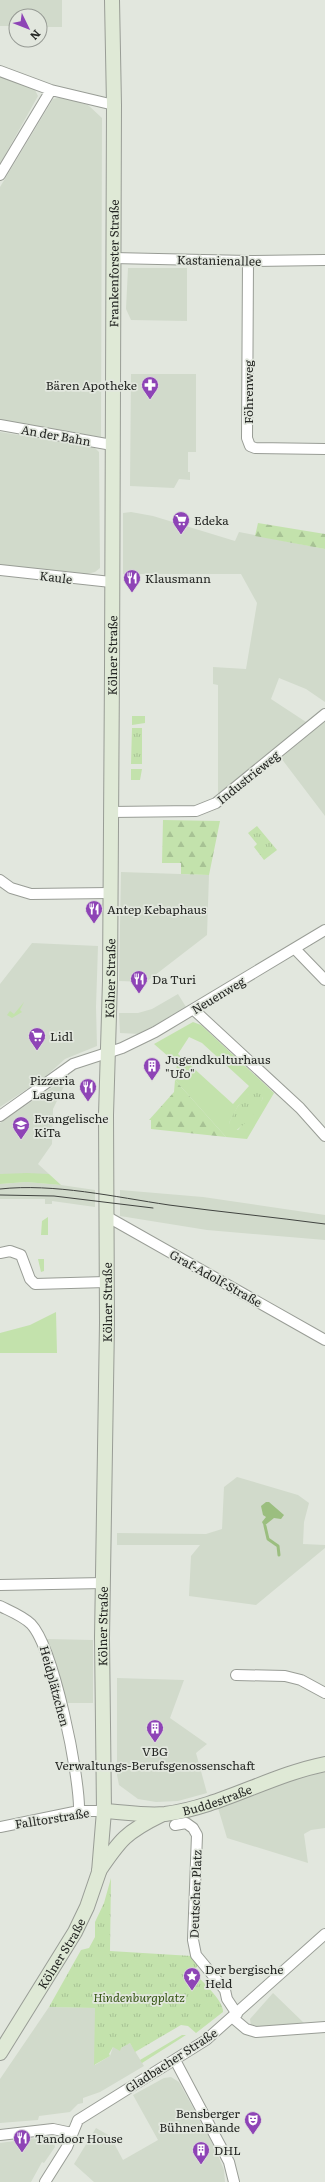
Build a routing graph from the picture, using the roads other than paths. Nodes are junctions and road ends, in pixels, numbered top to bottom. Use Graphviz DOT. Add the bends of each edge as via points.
graph roads {
  1 [pos="112,0"];
  2 [pos="0,72"];
  3 [pos="51,90"];
  4 [pos="114,105"];
  5 [pos="0,175"];
  6 [pos="113,258"];
  7 [pos="325,260"];
  8 [pos="248,261"];
  9 [pos="0,425"];
  10 [pos="112,445"];
  11 [pos="325,449"];
  12 [pos="112,526"];
  13 [pos="0,570"];
  14 [pos="111,582"];
  15 [pos="325,714"];
  16 [pos="111,812"];
  17 [pos="0,880"];
  18 [pos="109,893"];
  19 [pos="325,930"];
  20 [pos="296,949"];
  21 [pos="325,980"];
  22 [pos="194,1010"];
  23 [pos="107,1053"];
  24 [pos="0,1116"];
  25 [pos="325,1136"];
  26 [pos="106,1216"];
  27 [pos="0,1253"];
  28 [pos="106,1282"];
  29 [pos="325,1340"];
  30 [pos="104,1583"];
  31 [pos="0,1585"];
  32 [pos="0,1606"];
  33 [pos="236,1675"];
  34 [pos="325,1693"];
  35 [pos="325,1764"];
  36 [pos="79,1811"];
  37 [pos="104,1811"];
  38 [pos="163,1814"];
  39 [pos="175,1824"];
  40 [pos="0,1827"];
  41 [pos="99,1872"];
  42 [pos="325,1934"];
  43 [pos="235,2016"];
  44 [pos="325,2027"];
  45 [pos="0,2053"];
  46 [pos="175,2060"];
  47 [pos="72,2133"];
  48 [pos="0,2135"];
  49 [pos="45,2182"];
  50 [pos="234,2182"];
  1 -- 4 [label="main road, Frankenforster Straße"];
  2 -- 3 [label="street"];
  3 -- 4 [label="street"];
  3 -- 5 [label="street"];
  4 -- 6 [label="main road, Frankenforster Straße"];
  6 -- 8 [label="street, Kastanienallee"];
  6 -- 10 [label="main road, Frankenforster Straße"];
  7 -- 8 [label="street, Kastanienallee"];
  8 -- 11 [label="street, Föhrenweg" via="247,438 250,446"];
  9 -- 10 [label="street, An der Bahn"];
  10 -- 12 [label="main road, Frankenforster Straße"];
  12 -- 14 [label="main road, Kölner Straße"];
  13 -- 14 [label="street, Kaule"];
  14 -- 16 [label="main road, Kölner Straße"];
  15 -- 16 [label="street, Industrieweg" via="216,803 196,811"];
  16 -- 18 [label="main road, Kölner Straße"];
  17 -- 18 [label="street" via="11,888 31,894"];
  18 -- 23 [label="main road, Kölner Straße" via="110,981"];
  19 -- 20 [label="street, Neuenweg"];
  20 -- 21 [label="street"];
  20 -- 22 [label="street, Neuenweg"];
  22 -- 23 [label="street, Neuenweg" via="141,1039"];
  22 -- 25 [label="street" via="300,1108"];
  23 -- 24 [label="street, Neuenweg" via="67,1068"];
  23 -- 26 [label="main road, Kölner Straße"];
  26 -- 28 [label="main road, Kölner Straße"];
  26 -- 29 [label="street, Graf-Adolf-Straße"];
  27 -- 28 [label="street" via="10,1251 21,1255 30,1279 39,1285"];
  28 -- 30 [label="main road, Kölner Straße"];
  30 -- 31 [label="street"];
  30 -- 37 [label="main road, Kölner Straße"];
  32 -- 36 [label="street, Heidplätzchen" via="31,1624 44,1642 65,1716 80,1794"];
  33 -- 34 [label="street" via="285,1676 301,1680"];
  35 -- 38 [label="main road, Buddestraße" via="293,1772 196,1807"];
  36 -- 37 [label="street, Falltorstraße"];
  36 -- 40 [label="street, Falltorstraße"];
  37 -- 38 [label="main road, Buddestraße"];
  37 -- 41 [label="main road, Kölner Straße"];
  38 -- 41 [label="main road" via="129,1833"];
  39 -- 43 [label="street, Deutscher Platz" via="186,1823 197,1835 193,1940 195,1953 225,1990"];
  41 -- 45 [label="main road, Kölner Straße" via="75,1932"];
  42 -- 43 [label="street, Gladbacher Straße"];
  43 -- 44 [label="street" via="246,2029 256,2032"];
  43 -- 46 [label="street, Gladbacher Straße" via="206,2040"];
  46 -- 47 [label="street, Gladbacher Straße" via="84,2115 78,2120"];
  46 -- 50 [label="street" via="229,2162"];
  47 -- 48 [label="street" via="53,2129"];
  47 -- 49 [label="street"];
}
